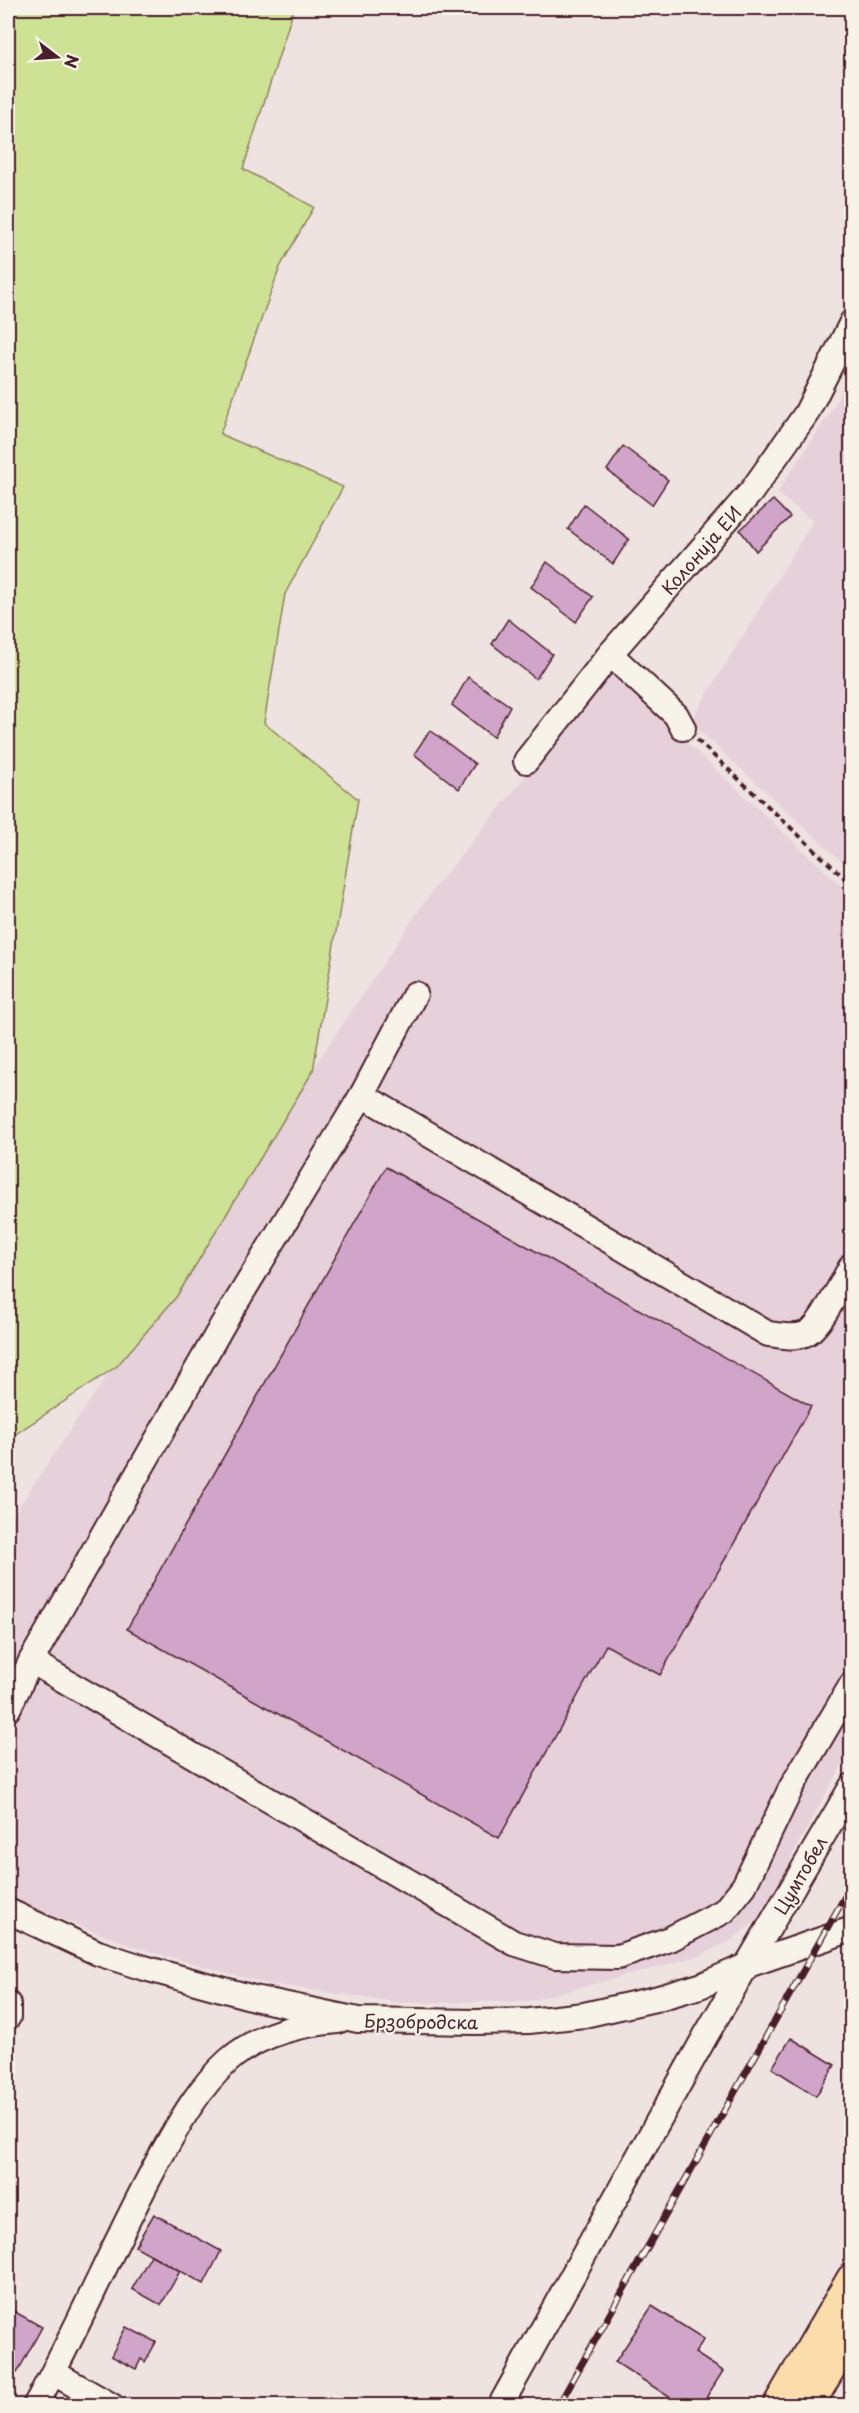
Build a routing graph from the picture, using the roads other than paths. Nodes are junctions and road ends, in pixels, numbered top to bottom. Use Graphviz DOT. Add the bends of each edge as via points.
graph roads {
  1 [pos="852,322"];
  2 [pos="610,654"];
  3 [pos="683,728"];
  4 [pos="526,761"];
  5 [pos="415,994"];
  6 [pos="362,1095"];
  7 [pos="852,1265"];
  8 [pos="31,1661"];
  9 [pos="852,1684"];
  10 [pos="8,1709"];
  11 [pos="843,1719"];
  12 [pos="852,1786"];
  13 [pos="8,1911"];
  14 [pos="845,1932"];
  15 [pos="748,1965"];
  16 [pos="8,2004"];
  17 [pos="8,2017"];
  18 [pos="358,2020"];
  19 [pos="852,2280"];
  20 [pos="852,2330"];
  21 [pos="54,2373"];
  22 [pos="35,2406"];
  23 [pos="112,2406"];
  24 [pos="500,2406"];
  25 [pos="778,2406"];
  26 [pos="808,2406"];
  1 -- 2 [label="street, Колонија ЕИ" via="806,414 751,492"];
  2 -- 3 [label="street" via="676,715"];
  2 -- 4 [label="street, Колонија ЕИ"];
  5 -- 6 [label="street"];
  6 -- 7 [label="street" via="768,1334 808,1334"];
  6 -- 8 [label="street" via="223,1324"];
  8 -- 10 [label="street"];
  8 -- 11 [label="street" via="494,1932 555,1956 618,1957 670,1939 724,1911 744,1886 791,1788"];
  9 -- 11 [label="street"];
  12 -- 15 [label="street, Цумтобел"];
  13 -- 18 [label="street, Брзобродска" via="98,1953 141,1967 254,1998"];
  14 -- 15 [label="street, Брзобродска"];
  15 -- 18 [label="street, Брзобродска" via="677,1993 584,2015 497,2022"];
  15 -- 24 [label="street, Цумтобел"];
  16 -- 17 [label="street"];
  18 -- 21 [label="street" via="281,2031 230,2059 206,2083 187,2108 143,2189"];
  19 -- 25 [label="main road"];
  20 -- 26 [label="main road"];
  21 -- 22 [label="street"];
  21 -- 23 [label="street"];
}
